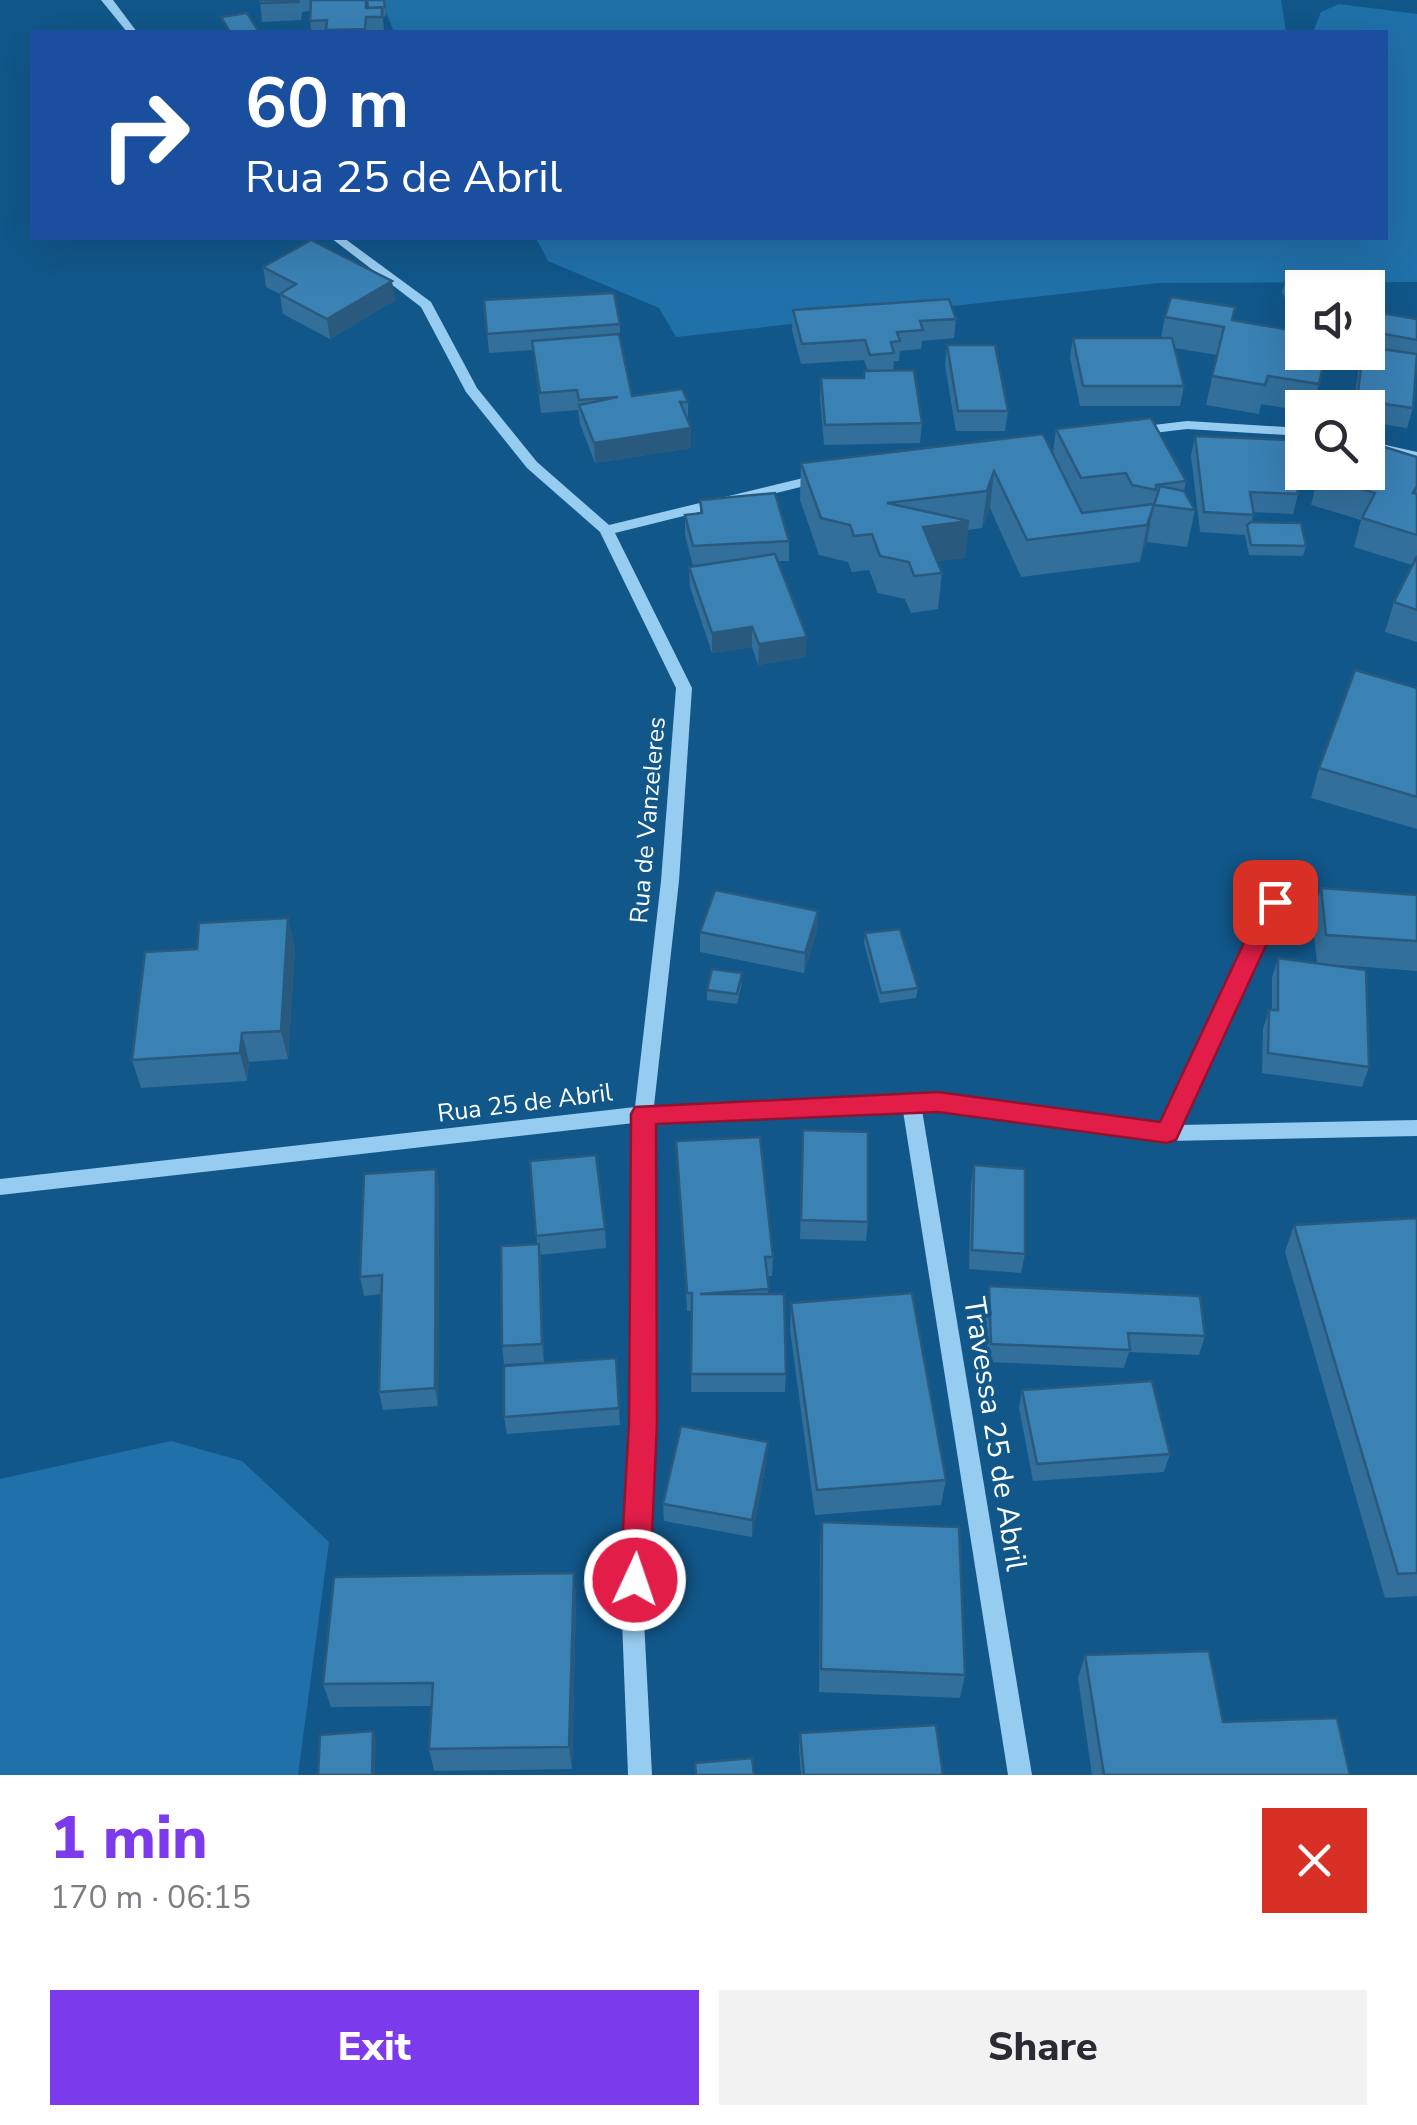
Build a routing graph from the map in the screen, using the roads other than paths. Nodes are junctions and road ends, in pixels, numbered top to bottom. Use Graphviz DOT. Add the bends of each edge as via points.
graph roads {
  1 [pos="113,1"];
  2 [pos="131,30"];
  3 [pos="340,240"];
  4 [pos="1285,431"];
  5 [pos="1116,433"];
  6 [pos="1385,449"];
  7 [pos="1417,456"];
  8 [pos="844,474"];
  9 [pos="606,530"];
  10 [pos="1364,906"];
  11 [pos="910,1103"];
  12 [pos="644,1114"];
  13 [pos="1417,1128"];
  14 [pos="1167,1133"];
  15 [pos="0,1187"];
  16 [pos="640,1775"];
  17 [pos="1020,1775"];
  1 -- 2 [label="street"];
  3 -- 9 [label="street, Rua de Vanzeleres" via="426,305 470,388 532,466"];
  4 -- 5 [label="street" via="1187,425"];
  6 -- 7 [label="street"];
  8 -- 9 [label="street"];
  9 -- 12 [label="street, Rua de Vanzeleres" via="684,688"];
  10 -- 14 [label="street" via="1275,902"];
  11 -- 12 [label="street, Rua 25 de Abril"];
  11 -- 14 [label="street, Rua 25 de Abril"];
  11 -- 17 [label="street, Travessa 25 de Abril"];
  12 -- 15 [label="street, Rua 25 de Abril"];
  12 -- 16 [label="street, Rua de Vanzeleres" via="643,1423 633,1620"];
  13 -- 14 [label="street, Rua 25 de Abril"];
}
